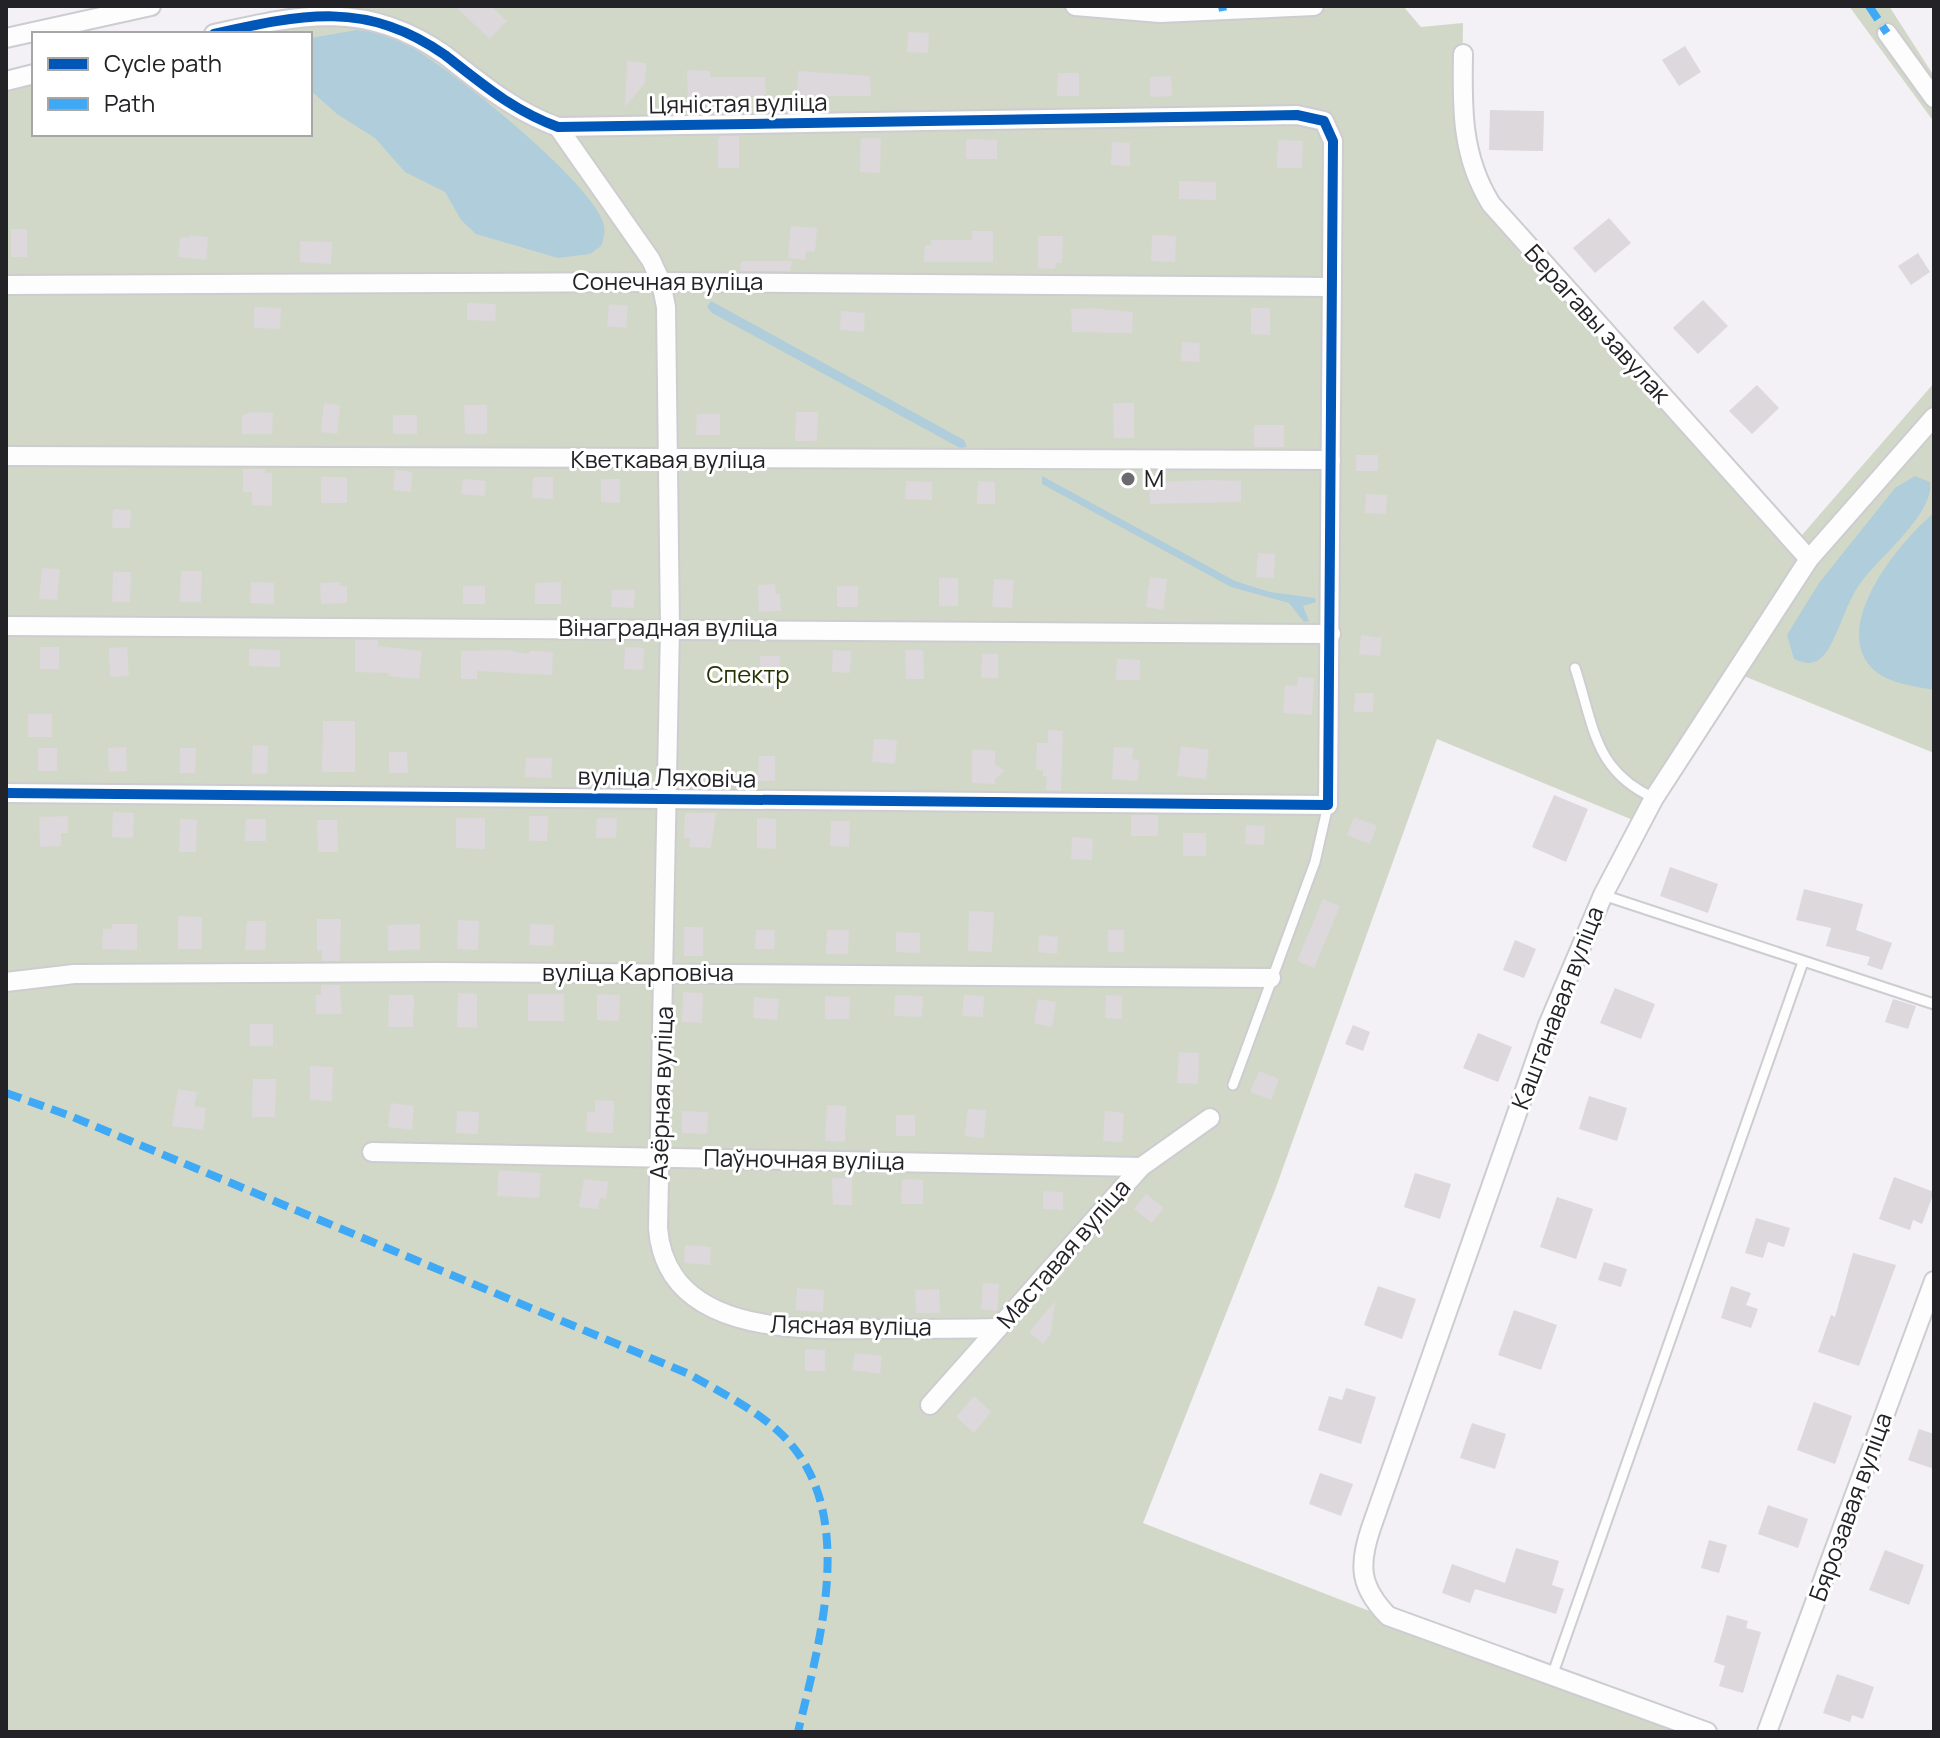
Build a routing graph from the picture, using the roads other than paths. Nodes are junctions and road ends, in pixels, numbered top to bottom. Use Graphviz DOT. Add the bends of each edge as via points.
graph roads {
  1 [pos="151,6"];
  2 [pos="1075,6"];
  3 [pos="1314,6"];
  4 [pos="32,32"];
  5 [pos="33,32"];
  6 [pos="224,32"];
  7 [pos="1887,33"];
  8 [pos="6,38"];
  9 [pos="1463,54"];
  10 [pos="32,74"];
  11 [pos="6,81"];
  12 [pos="1934,98"];
  13 [pos="558,127"];
  14 [pos="661,282"];
  15 [pos="6,285"];
  16 [pos="1330,287"];
  17 [pos="1934,417"];
  18 [pos="6,456"];
  19 [pos="667,460"];
  20 [pos="1331,460"];
  21 [pos="1809,559"];
  22 [pos="6,626"];
  23 [pos="670,628"];
  24 [pos="1331,634"];
  25 [pos="1575,668"];
  26 [pos="6,793"];
  27 [pos="667,798"];
  28 [pos="1654,798"];
  29 [pos="1328,805"];
  30 [pos="1603,895"];
  31 [pos="1803,962"];
  32 [pos="666,973"];
  33 [pos="1271,978"];
  34 [pos="6,982"];
  35 [pos="1934,1004"];
  36 [pos="1233,1085"];
  37 [pos="1210,1118"];
  38 [pos="372,1152"];
  39 [pos="661,1157"];
  40 [pos="1141,1167"];
  41 [pos="658,1228"];
  42 [pos="1934,1281"];
  43 [pos="998,1328"];
  44 [pos="930,1405"];
  45 [pos="1552,1676"];
  46 [pos="1707,1732"];
  47 [pos="1767,1732"];
  1 -- 5 [label="street"];
  2 -- 3 [label="street" via="1160,13"];
  4 -- 8 [label="street"];
  6 -- 13 [label="street, Цяністая вуліца" via="318,14 387,21 426,42 521,112"];
  7 -- 12 [label="street"];
  9 -- 21 [label="street, Берагавы завулак" via="1467,148 1491,204"];
  10 -- 11 [label="street"];
  13 -- 14 [label="street, Азёрная вуліца"];
  13 -- 16 [label="street, Цяністая вуліца" via="1297,115 1324,121 1332,134"];
  14 -- 15 [label="street, Сонечная вуліца"];
  14 -- 16 [label="street, Сонечная вуліца"];
  14 -- 19 [label="street, Азёрная вуліца" via="666,307"];
  16 -- 20 [label="street"];
  17 -- 21 [label="street, Каштанавая вуліца"];
  18 -- 19 [label="street, Кветкавая вуліца"];
  19 -- 20 [label="street, Кветкавая вуліца"];
  19 -- 23 [label="street, Азёрная вуліца"];
  20 -- 24 [label="street"];
  21 -- 28 [label="street, Каштанавая вуліца"];
  22 -- 23 [label="street, Вінаградная вуліца"];
  23 -- 24 [label="street, Вінаградная вуліца"];
  23 -- 27 [label="street, Азёрная вуліца"];
  24 -- 29 [label="street"];
  25 -- 28 [label="lane" via="1609,766 1631,788"];
  26 -- 27 [label="street, вуліца Ляховіча"];
  27 -- 29 [label="street, вуліца Ляховіча"];
  27 -- 32 [label="street, Азёрная вуліца"];
  28 -- 30 [label="street, Каштанавая вуліца"];
  29 -- 33 [label="lane" via="1315,862"];
  30 -- 31 [label="lane"];
  30 -- 45 [label="street, Каштанавая вуліца" via="1548,1025 1361,1567 1363,1584 1388,1616"];
  31 -- 35 [label="lane"];
  31 -- 45 [label="lane"];
  32 -- 33 [label="street, вуліца Карповіча"];
  32 -- 34 [label="street, вуліца Карповіча" via="74,974"];
  32 -- 39 [label="street, Азёрная вуліца"];
  33 -- 36 [label="lane"];
  37 -- 40 [label="street, Маставая вуліца"];
  38 -- 39 [label="street, Паўночная вуліца"];
  39 -- 40 [label="street, Паўночная вуліца"];
  39 -- 41 [label="street, Азёрная вуліца"];
  40 -- 43 [label="street, Маставая вуліца"];
  41 -- 43 [label="street, Лясная вуліца" via="663,1258 682,1285 711,1306 746,1321 805,1330"];
  42 -- 47 [label="street, Бярозавая вуліца"];
  43 -- 44 [label="street, Маставая вуліца"];
  45 -- 46 [label="street"];
}
